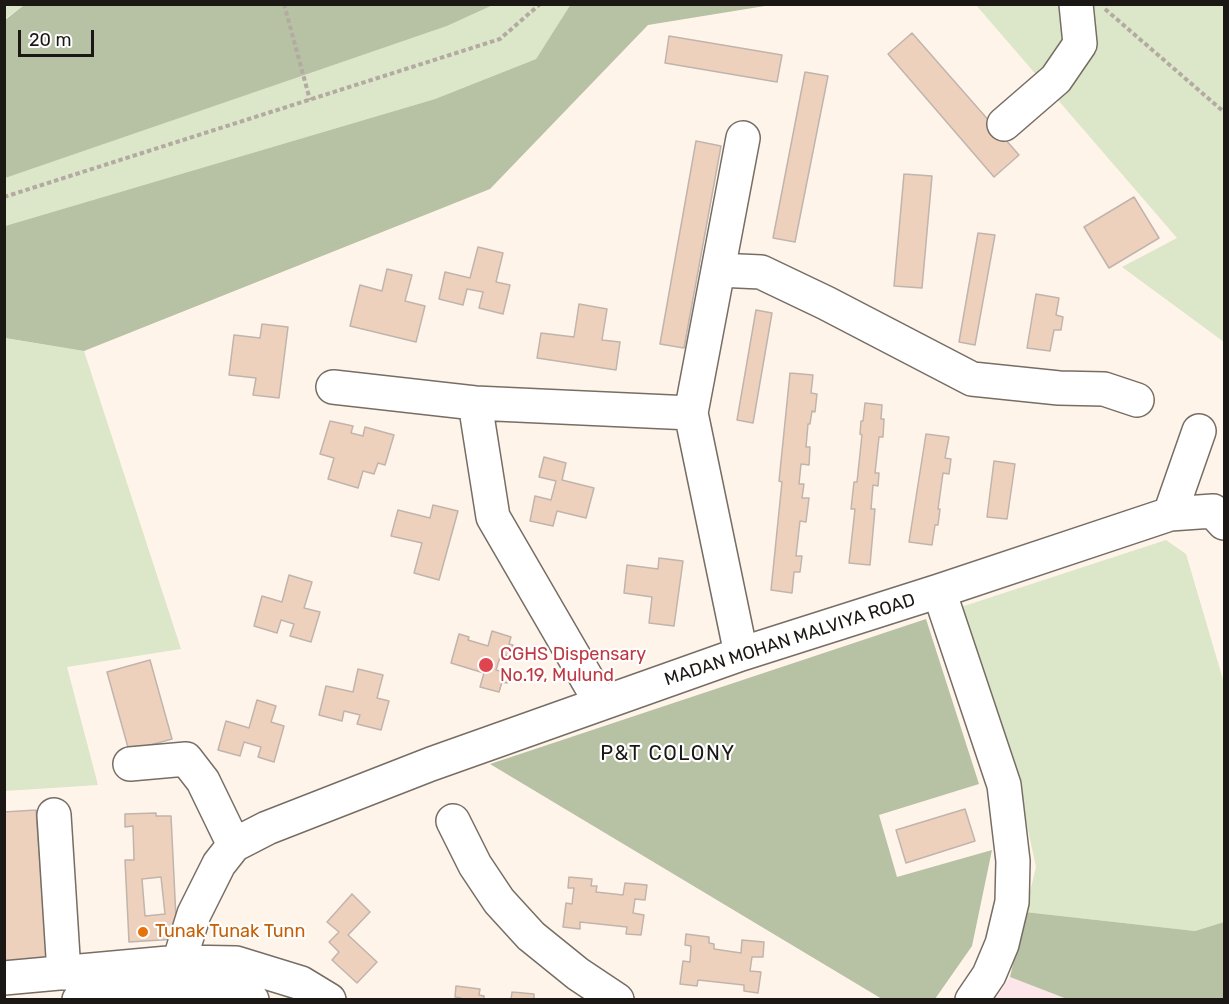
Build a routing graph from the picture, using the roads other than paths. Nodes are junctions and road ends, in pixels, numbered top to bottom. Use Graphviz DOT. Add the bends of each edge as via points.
graph roads {
  1 [pos="1076,4"];
  2 [pos="1004,124"];
  3 [pos="743,138"];
  4 [pos="718,270"];
  5 [pos="333,387"];
  6 [pos="1137,400"];
  7 [pos="475,403"];
  8 [pos="691,413"];
  9 [pos="1199,431"];
  10 [pos="1170,514"];
  11 [pos="1224,523"];
  12 [pos="939,591"];
  13 [pos="741,654"];
  14 [pos="601,703"];
  15 [pos="130,764"];
  16 [pos="54,815"];
  17 [pos="453,821"];
  18 [pos="234,845"];
  19 [pos="179,962"];
  20 [pos="4,978"];
  21 [pos="71,986"];
  22 [pos="236,988"];
  23 [pos="329,999"];
  24 [pos="616,999"];
  25 [pos="972,999"];
  1 -- 2 [label="street" via="1080,44 1056,79"];
  3 -- 4 [label="street"];
  4 -- 6 [label="street" via="761,272 972,379 1104,389"];
  4 -- 8 [label="street"];
  5 -- 7 [label="street"];
  7 -- 8 [label="street"];
  7 -- 14 [label="street" via="493,517"];
  8 -- 13 [label="street"];
  9 -- 10 [label="street"];
  10 -- 11 [label="street, MADAN MOHAN MALVIYA ROAD" via="1213,511"];
  10 -- 12 [label="street, MADAN MOHAN MALVIYA ROAD"];
  12 -- 13 [label="street, MADAN MOHAN MALVIYA ROAD"];
  12 -- 25 [label="street" via="1004,785 1013,861 1012,902 1002,944 989,975"];
  13 -- 14 [label="street, MADAN MOHAN MALVIYA ROAD"];
  14 -- 18 [label="street, MADAN MOHAN MALVIYA ROAD" via="420,768 267,828"];
  15 -- 18 [label="street" via="186,759 203,781"];
  16 -- 21 [label="street"];
  17 -- 24 [label="street" via="475,865 523,927 578,974"];
  18 -- 19 [label="street, MADAN MOHAN MALVIYA ROAD" via="219,864 194,914"];
  19 -- 21 [label="street"];
  19 -- 22 [label="street"];
  20 -- 21 [label="street"];
  21 -- 22 [label="street"];
  22 -- 23 [label="street" via="302,983"];
}
